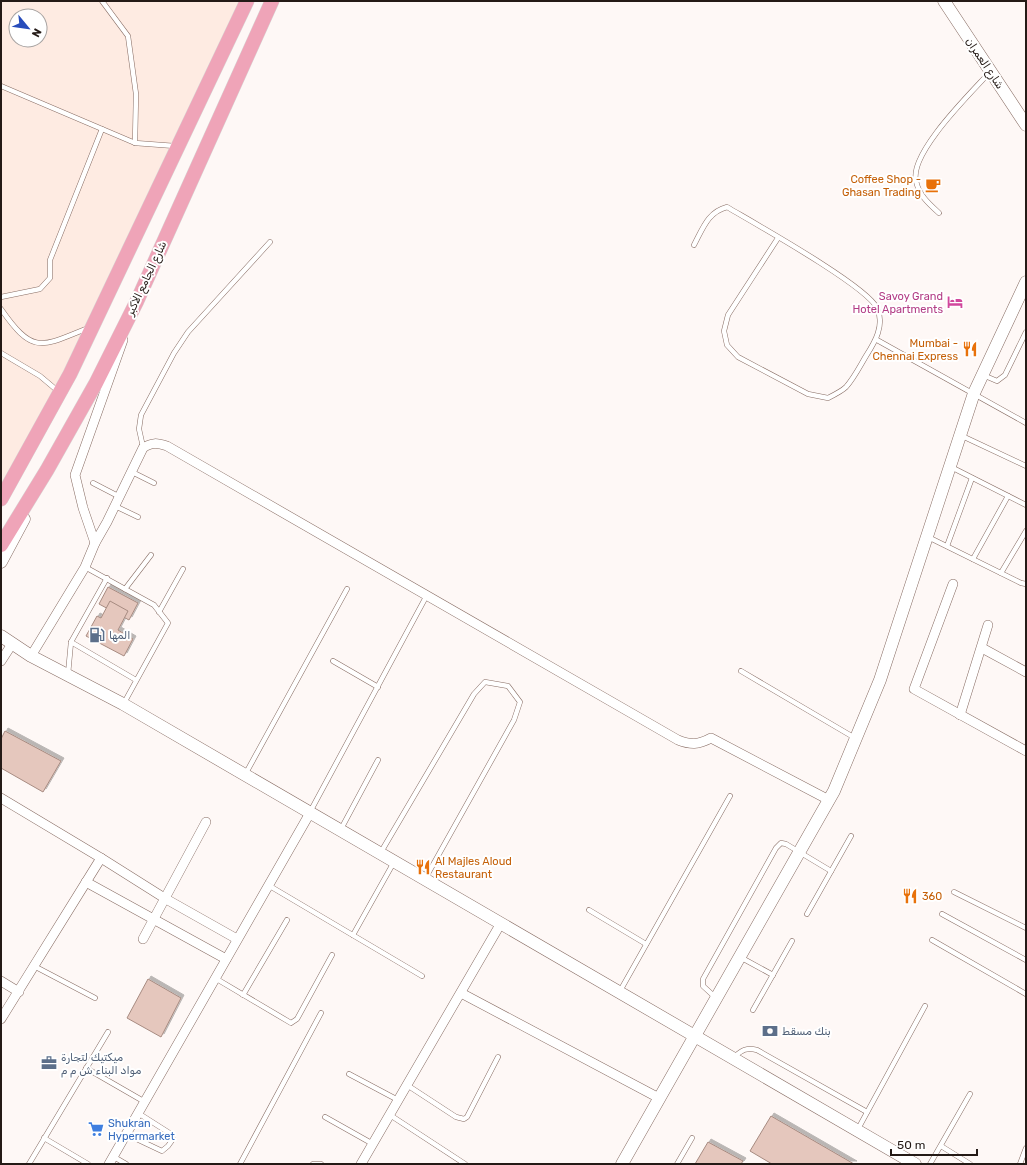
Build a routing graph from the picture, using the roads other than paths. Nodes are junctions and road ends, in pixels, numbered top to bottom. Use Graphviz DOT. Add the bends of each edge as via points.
graph roads {
  1 [pos="102,1"];
  2 [pos="246,1"];
  3 [pos="272,1"];
  4 [pos="944,1"];
  5 [pos="991,72"];
  6 [pos="1,86"];
  7 [pos="1026,125"];
  8 [pos="102,129"];
  9 [pos="135,143"];
  10 [pos="178,147"];
  11 [pos="939,213"];
  12 [pos="778,238"];
  13 [pos="270,242"];
  14 [pos="694,245"];
  15 [pos="1026,282"];
  16 [pos="1,297"];
  17 [pos="137,300"];
  18 [pos="1,309"];
  19 [pos="93,326"];
  20 [pos="1026,332"];
  21 [pos="877,340"];
  22 [pos="1,353"];
  23 [pos="983,375"];
  24 [pos="60,392"];
  25 [pos="974,393"];
  26 [pos="1026,423"];
  27 [pos="960,435"];
  28 [pos="143,448"];
  29 [pos="1026,466"];
  30 [pos="950,467"];
  31 [pos="132,472"];
  32 [pos="972,478"];
  33 [pos="39,483"];
  34 [pos="93,483"];
  35 [pos="154,483"];
  36 [pos="5,491"];
  37 [pos="1008,496"];
  38 [pos="120,497"];
  39 [pos="1,499"];
  40 [pos="1026,505"];
  41 [pos="115,506"];
  42 [pos="138,517"];
  43 [pos="1026,531"];
  44 [pos="927,536"];
  45 [pos="95,543"];
  46 [pos="1,545"];
  47 [pos="947,546"];
  48 [pos="151,555"];
  49 [pos="973,559"];
  50 [pos="1,562"];
  51 [pos="85,567"];
  52 [pos="183,570"];
  53 [pos="1001,573"];
  54 [pos="107,578"];
  55 [pos="953,584"];
  56 [pos="1026,584"];
  57 [pos="125,589"];
  58 [pos="347,589"];
  59 [pos="427,595"];
  60 [pos="159,612"];
  61 [pos="988,625"];
  62 [pos="4,640"];
  63 [pos="71,642"];
  64 [pos="982,648"];
  65 [pos="31,656"];
  66 [pos="1,661"];
  67 [pos="333,661"];
  68 [pos="742,671"];
  69 [pos="1026,672"];
  70 [pos="67,675"];
  71 [pos="136,680"];
  72 [pos="378,687"];
  73 [pos="123,704"];
  74 [pos="960,715"];
  75 [pos="856,739"];
  76 [pos="1026,751"];
  77 [pos="378,760"];
  78 [pos="245,775"];
  79 [pos="730,796"];
  80 [pos="1,798"];
  81 [pos="829,800"];
  82 [pos="310,813"];
  83 [pos="206,822"];
  84 [pos="340,830"];
  85 [pos="851,836"];
  86 [pos="800,852"];
  87 [pos="380,854"];
  88 [pos="101,858"];
  89 [pos="394,862"];
  90 [pos="831,871"];
  91 [pos="425,879"];
  92 [pos="86,882"];
  93 [pos="268,884"];
  94 [pos="954,892"];
  95 [pos="166,899"];
  96 [pos="589,910"];
  97 [pos="807,914"];
  98 [pos="942,914"];
  99 [pos="154,920"];
  100 [pos="287,920"];
  101 [pos="501,923"];
  102 [pos="1026,928"];
  103 [pos="353,935"];
  104 [pos="144,939"];
  105 [pos="238,939"];
  106 [pos="932,940"];
  107 [pos="792,941"];
  108 [pos="646,944"];
  109 [pos="332,955"];
  110 [pos="740,957"];
  111 [pos="226,959"];
  112 [pos="1026,960"];
  113 [pos="34,966"];
  114 [pos="773,975"];
  115 [pos="422,976"];
  116 [pos="215,978"];
  117 [pos="1,981"];
  118 [pos="19,992"];
  119 [pos="619,992"];
  120 [pos="461,993"];
  121 [pos="1026,994"];
  122 [pos="243,995"];
  123 [pos="96,998"];
  124 [pos="717,999"];
  125 [pos="925,1006"];
  126 [pos="753,1010"];
  127 [pos="321,1013"];
  128 [pos="1,1019"];
  129 [pos="108,1032"];
  130 [pos="696,1036"];
  131 [pos="498,1057"];
  132 [pos="732,1058"];
  133 [pos="86,1068"];
  134 [pos="349,1074"];
  135 [pos="407,1085"];
  136 [pos="970,1094"];
  137 [pos="659,1098"];
  138 [pos="398,1100"];
  139 [pos="144,1102"];
  140 [pos="867,1112"];
  141 [pos="138,1113"];
  142 [pos="390,1115"];
  143 [pos="325,1117"];
  144 [pos="857,1130"];
  145 [pos="126,1134"];
  146 [pos="44,1138"];
  147 [pos="692,1138"];
  148 [pos="373,1144"];
  149 [pos="941,1146"];
  150 [pos="1026,1148"];
  151 [pos="111,1160"];
  152 [pos="29,1164"];
  153 [pos="88,1164"];
  154 [pos="126,1164"];
  155 [pos="240,1164"];
  156 [pos="313,1164"];
  157 [pos="321,1164"];
  158 [pos="361,1164"];
  159 [pos="465,1164"];
  160 [pos="622,1164"];
  161 [pos="677,1164"];
  162 [pos="915,1164"];
  163 [pos="930,1164"];
  164 [pos="970,1164"];
  165 [pos="1020,1164"];
  1 -- 9 [label="lane" via="128,36 136,94"];
  2 -- 10 [label="main road"];
  3 -- 17 [label="main road, شارع الجامع الاكبر"];
  4 -- 5 [label="street, شارع العمران"];
  5 -- 7 [label="street, شارع العمران"];
  5 -- 11 [label="lane" via="934,135 919,161 915,180 923,199"];
  6 -- 8 [label="lane"];
  8 -- 9 [label="lane"];
  8 -- 16 [label="lane" via="50,260 50,278 40,289"];
  9 -- 10 [label="lane"];
  10 -- 19 [label="main road"];
  12 -- 14 [label="lane" via="727,207 716,210 706,222"];
  12 -- 21 [label="lane" via="847,280 871,298 880,322"];
  12 -- 21 [label="lane" via="728,315 724,331 727,346 738,357 808,394 828,398 846,387"];
  13 -- 28 [label="lane" via="188,332 174,353 141,415 139,429"];
  15 -- 23 [label="street"];
  17 -- 33 [label="main road, شارع الجامع الاكبر" via="96,383"];
  17 -- 45 [label="street" via="105,396 75,474"];
  18 -- 19 [label="lane" via="16,331 34,343 50,343"];
  19 -- 24 [label="main road"];
  20 -- 23 [label="lane" via="1005,375 997,381"];
  21 -- 25 [label="lane"];
  22 -- 24 [label="lane" via="40,376"];
  23 -- 25 [label="street"];
  24 -- 36 [label="main road"];
  25 -- 26 [label="lane"];
  25 -- 27 [label="street"];
  27 -- 29 [label="lane"];
  27 -- 30 [label="street"];
  28 -- 31 [label="street"];
  28 -- 59 [label="street" via="150,443 167,446"];
  30 -- 32 [label="lane"];
  30 -- 44 [label="street"];
  31 -- 35 [label="lane"];
  31 -- 38 [label="street"];
  32 -- 37 [label="lane"];
  32 -- 47 [label="lane"];
  33 -- 46 [label="main road, شارع الجامع الاكبر"];
  33 -- 50 [label="street" via="30,509"];
  34 -- 38 [label="lane"];
  36 -- 39 [label="main road"];
  37 -- 40 [label="lane"];
  37 -- 49 [label="lane"];
  38 -- 41 [label="street"];
  41 -- 42 [label="lane"];
  41 -- 45 [label="street"];
  43 -- 53 [label="lane"];
  44 -- 47 [label="lane"];
  44 -- 75 [label="street" via="880,680"];
  45 -- 51 [label="street"];
  47 -- 49 [label="lane"];
  48 -- 57 [label="lane"];
  49 -- 53 [label="lane"];
  51 -- 54 [label="lane"];
  51 -- 65 [label="street"];
  52 -- 60 [label="lane"];
  53 -- 56 [label="lane"];
  54 -- 57 [label="lane"];
  54 -- 63 [label="lane"];
  55 -- 74 [label="street" via="914,689"];
  57 -- 60 [label="lane" via="154,605"];
  58 -- 78 [label="lane"];
  59 -- 72 [label="lane"];
  59 -- 81 [label="street" via="678,740 690,745 700,744 711,738"];
  60 -- 71 [label="lane" via="168,623"];
  61 -- 64 [label="street"];
  62 -- 65 [label="street"];
  62 -- 66 [label="street"];
  63 -- 70 [label="lane"];
  63 -- 71 [label="lane"];
  64 -- 69 [label="street"];
  64 -- 74 [label="street"];
  65 -- 70 [label="street"];
  67 -- 72 [label="lane"];
  68 -- 75 [label="lane"];
  70 -- 73 [label="street"];
  71 -- 73 [label="lane"];
  72 -- 82 [label="lane"];
  73 -- 78 [label="street"];
  74 -- 76 [label="street"];
  75 -- 81 [label="street"];
  77 -- 84 [label="lane"];
  78 -- 82 [label="street"];
  79 -- 108 [label="lane"];
  80 -- 88 [label="street"];
  81 -- 86 [label="street"];
  82 -- 84 [label="street"];
  82 -- 93 [label="street"];
  83 -- 95 [label="street"];
  84 -- 87 [label="street"];
  85 -- 90 [label="lane"];
  86 -- 90 [label="lane"];
  86 -- 110 [label="street"];
  86 -- 124 [label="lane" via="781,843 776,848 713,959 703,979 703,986"];
  87 -- 89 [label="street"];
  87 -- 91 [label="lane" via="474,694 485,682 508,686 520,702 514,720"];
  88 -- 92 [label="street"];
  88 -- 95 [label="street"];
  89 -- 91 [label="street"];
  89 -- 103 [label="lane"];
  90 -- 97 [label="lane"];
  91 -- 101 [label="street"];
  92 -- 99 [label="street"];
  92 -- 113 [label="street"];
  93 -- 103 [label="lane"];
  93 -- 105 [label="street"];
  94 -- 102 [label="lane"];
  95 -- 99 [label="street"];
  95 -- 105 [label="street"];
  96 -- 108 [label="lane"];
  98 -- 112 [label="lane"];
  99 -- 104 [label="street"];
  99 -- 111 [label="street"];
  100 -- 122 [label="lane"];
  101 -- 119 [label="street"];
  101 -- 120 [label="street"];
  103 -- 115 [label="lane"];
  105 -- 111 [label="street"];
  106 -- 121 [label="lane"];
  107 -- 114 [label="lane"];
  108 -- 119 [label="lane"];
  109 -- 122 [label="lane" via="297,1019 291,1022"];
  110 -- 114 [label="lane"];
  110 -- 124 [label="street"];
  111 -- 116 [label="street"];
  113 -- 118 [label="street"];
  113 -- 123 [label="lane"];
  114 -- 126 [label="lane"];
  116 -- 122 [label="lane"];
  116 -- 139 [label="street"];
  117 -- 118 [label="street"];
  118 -- 128 [label="street"];
  119 -- 130 [label="street"];
  120 -- 135 [label="street"];
  120 -- 137 [label="street"];
  124 -- 130 [label="street"];
  125 -- 140 [label="lane"];
  127 -- 155 [label="lane"];
  129 -- 133 [label="lane"];
  130 -- 132 [label="street"];
  130 -- 137 [label="street"];
  131 -- 135 [label="lane" via="464,1119 456,1117"];
  132 -- 140 [label="lane" via="741,1050 757,1050"];
  132 -- 144 [label="street"];
  133 -- 139 [label="lane"];
  133 -- 146 [label="lane"];
  134 -- 138 [label="lane"];
  135 -- 138 [label="street"];
  136 -- 149 [label="lane"];
  137 -- 160 [label="street"];
  138 -- 142 [label="street"];
  139 -- 141 [label="street"];
  140 -- 144 [label="lane"];
  141 -- 145 [label="street"];
  141 -- 145 [label="lane" via="171,1134 173,1139 162,1150 154,1149"];
  142 -- 148 [label="street"];
  142 -- 159 [label="lane"];
  143 -- 148 [label="lane"];
  144 -- 162 [label="street"];
  145 -- 151 [label="street"];
  146 -- 152 [label="lane"];
  146 -- 153 [label="lane"];
  147 -- 161 [label="lane"];
  148 -- 158 [label="street"];
  149 -- 163 [label="lane"];
  149 -- 164 [label="lane"];
  150 -- 165 [label="lane"];
  151 -- 154 [label="lane"];
  156 -- 157 [label="lane"];
}
